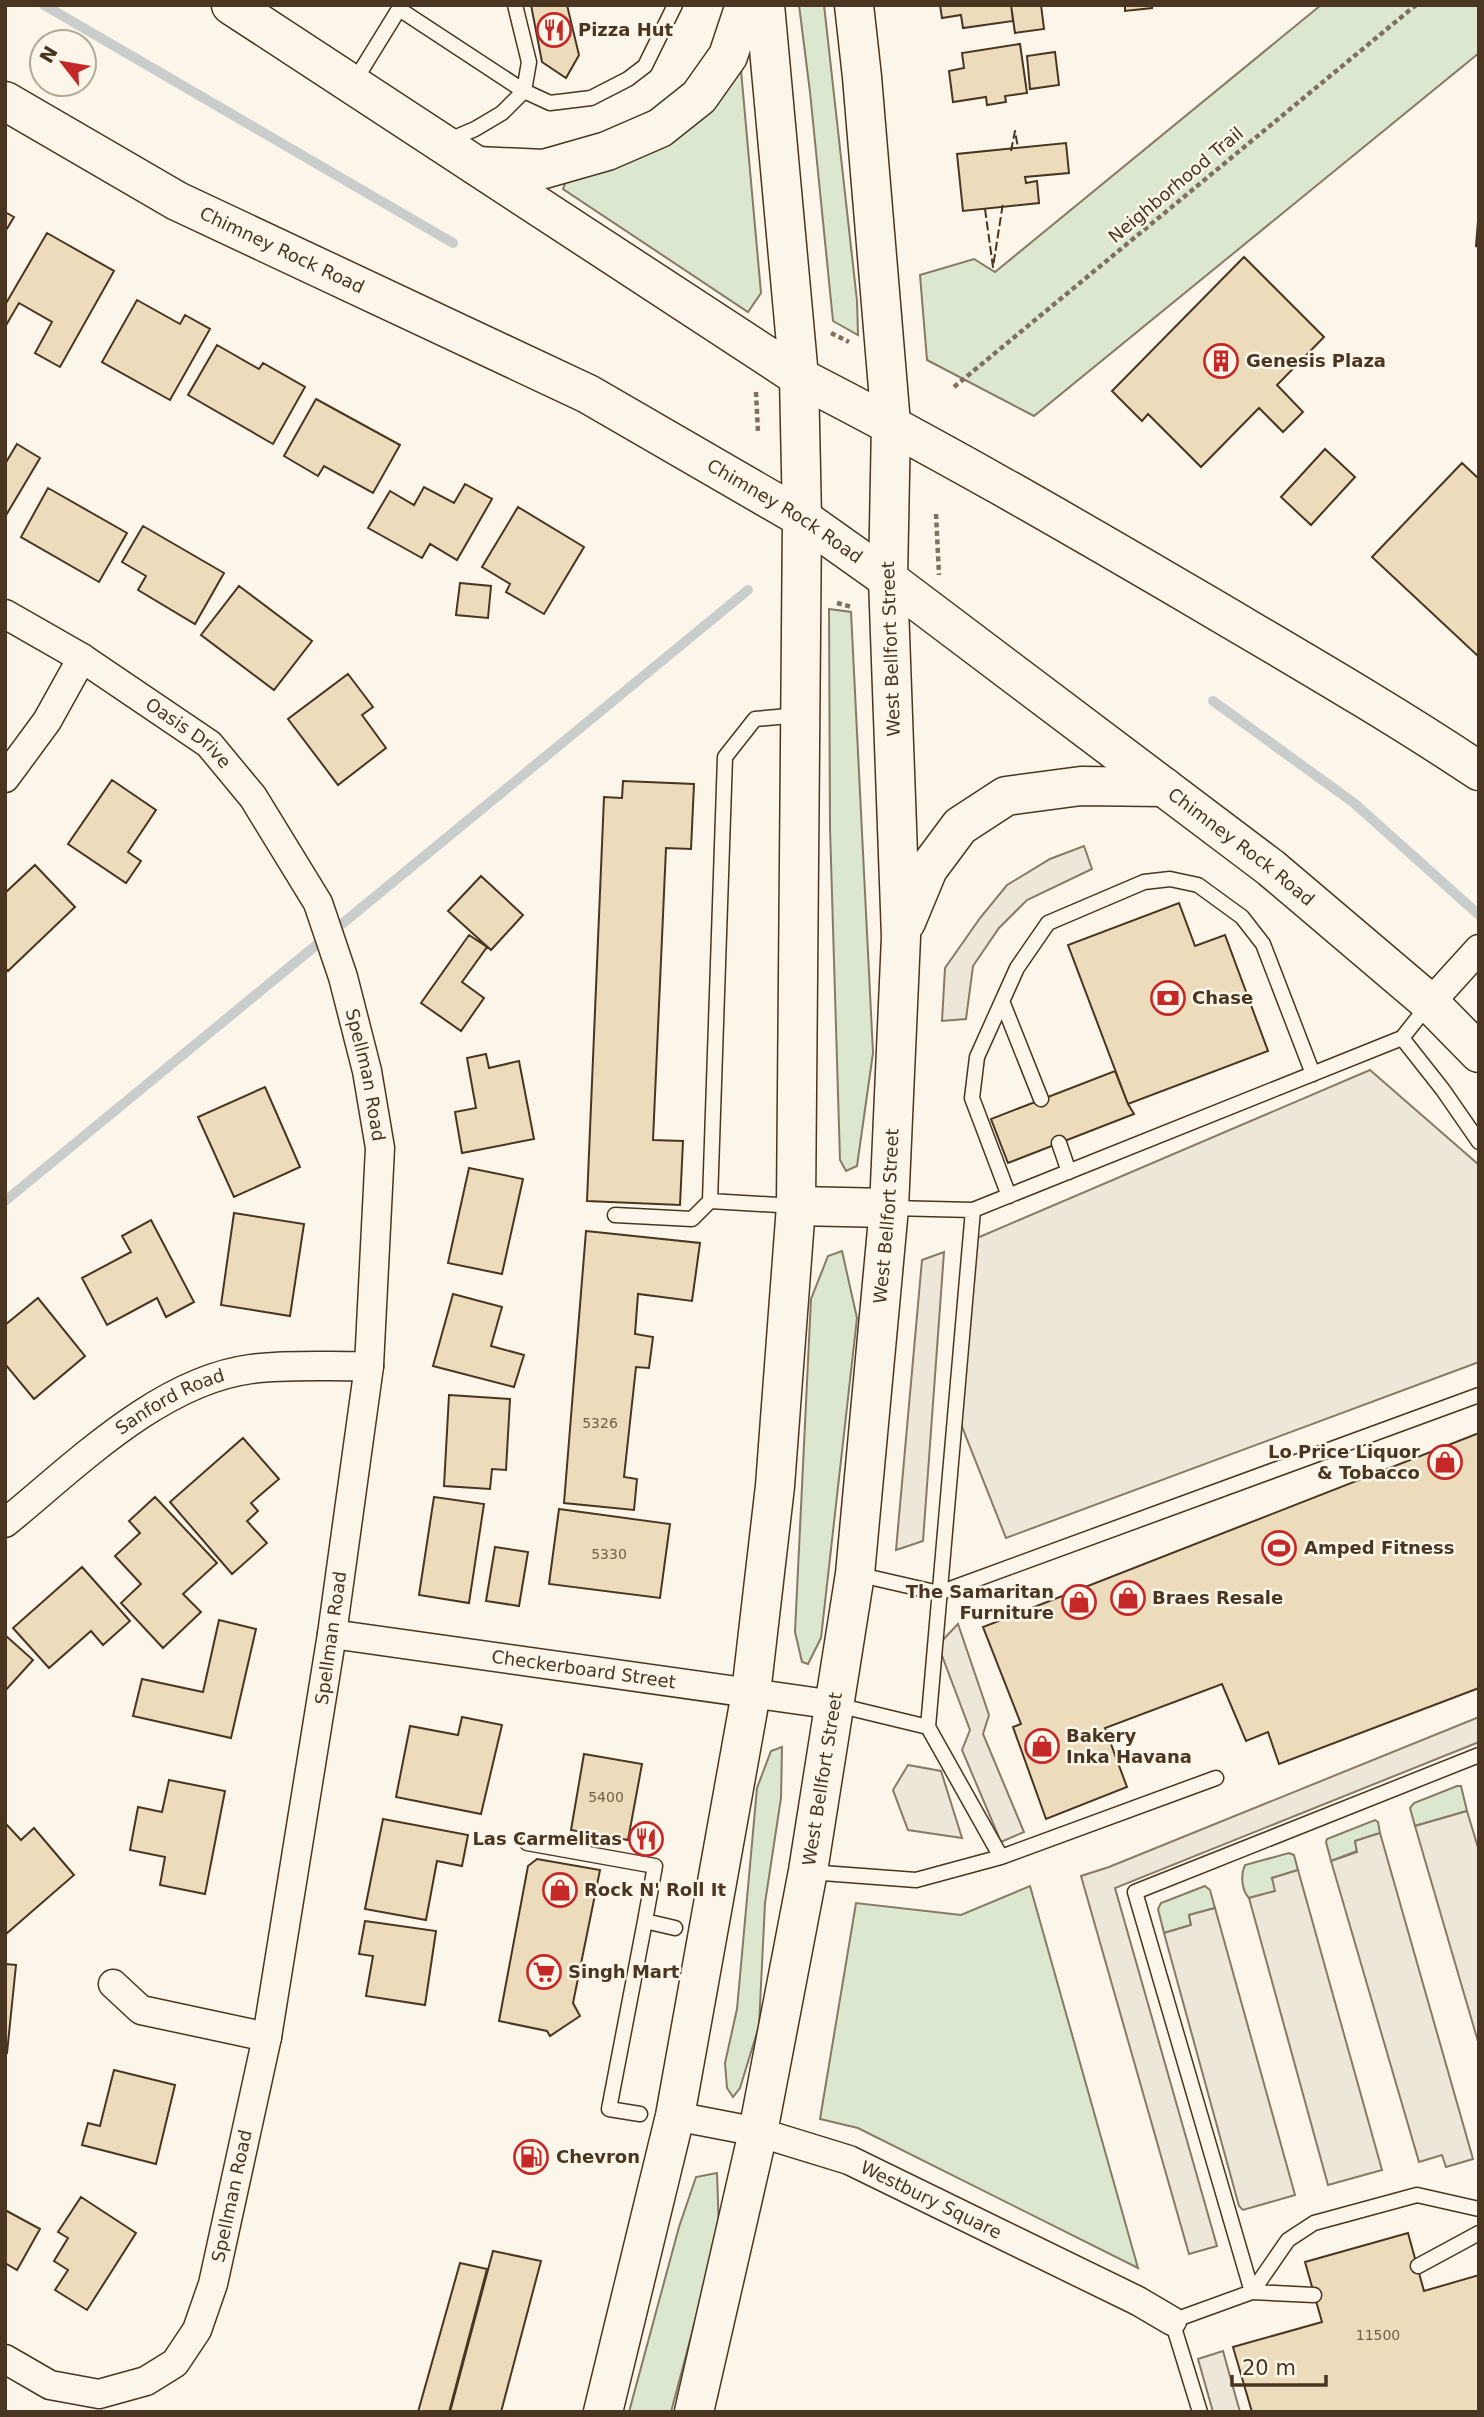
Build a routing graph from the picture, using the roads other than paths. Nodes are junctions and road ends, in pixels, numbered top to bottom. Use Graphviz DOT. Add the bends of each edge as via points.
graph roads {
  1 [pos="231,5"];
  2 [pos="515,5"];
  3 [pos="675,5"];
  4 [pos="746,5"];
  5 [pos="765,5"];
  6 [pos="854,5"];
  7 [pos="400,7"];
  8 [pos="353,83"];
  9 [pos="524,91"];
  10 [pos="5,101"];
  11 [pos="440,144"];
  12 [pos="475,166"];
  13 [pos="799,377"];
  14 [pos="891,424"];
  15 [pos="802,518"];
  16 [pos="888,579"];
  17 [pos="5,614"];
  18 [pos="82,658"];
  19 [pos="800,715"];
  20 [pos="1479,771"];
  21 [pos="5,778"];
  22 [pos="1164,788"];
  23 [pos="318,903"];
  24 [pos="901,937"];
  25 [pos="1473,955"];
  26 [pos="1002,1001"];
  27 [pos="1430,1003"];
  28 [pos="1402,1038"];
  29 [pos="1479,1053"];
  30 [pos="1313,1074"];
  31 [pos="1041,1099"];
  32 [pos="1479,1142"];
  33 [pos="1059,1143"];
  34 [pos="1069,1172"];
  35 [pos="1009,1196"];
  36 [pos="710,1201"];
  37 [pos="796,1206"];
  38 [pos="889,1209"];
  39 [pos="973,1210"];
  40 [pos="615,1215"];
  41 [pos="369,1366"];
  42 [pos="1479,1395"];
  43 [pos="5,1522"];
  44 [pos="855,1574"];
  45 [pos="939,1592"];
  46 [pos="332,1634"];
  47 [pos="751,1693"];
  48 [pos="835,1705"];
  49 [pos="928,1727"];
  50 [pos="1479,1755"];
  51 [pos="1216,1778"];
  52 [pos="527,1843"];
  53 [pos="1001,1857"];
  54 [pos="808,1871"];
  55 [pos="645,1921"];
  56 [pos="675,1928"];
  57 [pos="113,1984"];
  58 [pos="267,2037"];
  59 [pos="658,2115"];
  60 [pos="758,2132"];
  61 [pos="1479,2209"];
  62 [pos="1479,2234"];
  63 [pos="1418,2266"];
  64 [pos="1251,2292"];
  65 [pos="1314,2295"];
  66 [pos="1172,2321"];
  67 [pos="5,2359"];
  68 [pos="603,2412"];
  69 [pos="694,2412"];
  70 [pos="1200,2412"];
  1 -- 8 [label="main road"];
  2 -- 9 [label="lane" via="529,62"];
  3 -- 9 [label="lane" via="645,66 628,79 578,100 550,103"];
  4 -- 12 [label="main road" via="728,56 699,97 660,128 607,151 544,169"];
  5 -- 13 [label="main road"];
  6 -- 14 [label="main road, West Bellfort Street"];
  7 -- 8 [label="lane"];
  7 -- 9 [label="lane"];
  8 -- 11 [label="main road"];
  9 -- 11 [label="lane" via="502,113"];
  10 -- 15 [label="main road, Chimney Rock Road" via="177,201 588,394"];
  11 -- 12 [label="main road"];
  12 -- 13 [label="main road"];
  13 -- 14 [label="main road"];
  13 -- 15 [label="main road"];
  14 -- 16 [label="main road, West Bellfort Street"];
  14 -- 20 [label="main road" via="1066,521"];
  15 -- 16 [label="main road, Chimney Rock Road"];
  15 -- 19 [label="main road"];
  16 -- 22 [label="main road, Chimney Rock Road"];
  16 -- 24 [label="main road, West Bellfort Street"];
  17 -- 18 [label="street, Oasis Drive"];
  18 -- 21 [label="street" via="47,721"];
  18 -- 23 [label="street, Oasis Drive" via="209,744 253,797"];
  19 -- 36 [label="lane" via="755,719 725,757"];
  19 -- 37 [label="main road"];
  22 -- 24 [label="main road" via="1081,786 1006,796 960,826 928,869"];
  22 -- 27 [label="main road, Chimney Rock Road" via="1271,868"];
  23 -- 41 [label="street, Spellman Road" via="343,977 380,1148"];
  24 -- 38 [label="main road, West Bellfort Street"];
  25 -- 27 [label="street"];
  26 -- 30 [label="lane" via="1017,968 1048,923 1144,882 1170,878 1198,886 1242,917 1263,944"];
  26 -- 31 [label="lane"];
  26 -- 35 [label="lane" via="977,1057 972,1098"];
  27 -- 28 [label="lane"];
  27 -- 29 [label="main road, Chimney Rock Road"];
  28 -- 30 [label="lane"];
  28 -- 32 [label="lane"];
  30 -- 34 [label="lane"];
  33 -- 34 [label="lane"];
  34 -- 35 [label="lane"];
  35 -- 39 [label="lane"];
  36 -- 37 [label="lane"];
  36 -- 40 [label="lane" via="692,1219"];
  37 -- 38 [label="main road"];
  37 -- 47 [label="main road" via="775,1486"];
  38 -- 39 [label="lane"];
  38 -- 44 [label="main road, West Bellfort Street"];
  39 -- 45 [label="lane"];
  41 -- 43 [label="street, Sanford Road" via="251,1369 219,1376 130,1420"];
  41 -- 46 [label="street, Spellman Road"];
  42 -- 45 [label="lane"];
  44 -- 45 [label="lane"];
  44 -- 48 [label="main road, West Bellfort Street"];
  45 -- 49 [label="lane"];
  46 -- 47 [label="street, Checkerboard Street"];
  46 -- 58 [label="street, Spellman Road"];
  47 -- 48 [label="street, Checkerboard Street"];
  47 -- 59 [label="main road"];
  48 -- 49 [label="lane"];
  48 -- 54 [label="main road, West Bellfort Street"];
  49 -- 53 [label="lane"];
  50 -- 64 [label="lane" via="1135,1892"];
  51 -- 53 [label="lane"];
  52 -- 55 [label="lane" via="654,1866"];
  53 -- 54 [label="lane" via="916,1880"];
  54 -- 60 [label="main road, West Bellfort Street"];
  55 -- 56 [label="lane"];
  55 -- 59 [label="lane" via="609,2109"];
  57 -- 58 [label="street" via="141,2010"];
  58 -- 67 [label="street, Spellman Road" via="213,2284 197,2330 176,2363 146,2381 99,2394 50,2385"];
  59 -- 60 [label="street, Westbury Square"];
  59 -- 68 [label="main road"];
  60 -- 66 [label="street, Westbury Square" via="849,2160"];
  60 -- 69 [label="main road, West Bellfort Street"];
  61 -- 64 [label="lane" via="1418,2194 1314,2223 1288,2240"];
  62 -- 63 [label="lane"];
  64 -- 65 [label="lane"];
  64 -- 66 [label="lane"];
  66 -- 70 [label="lane"];
}
